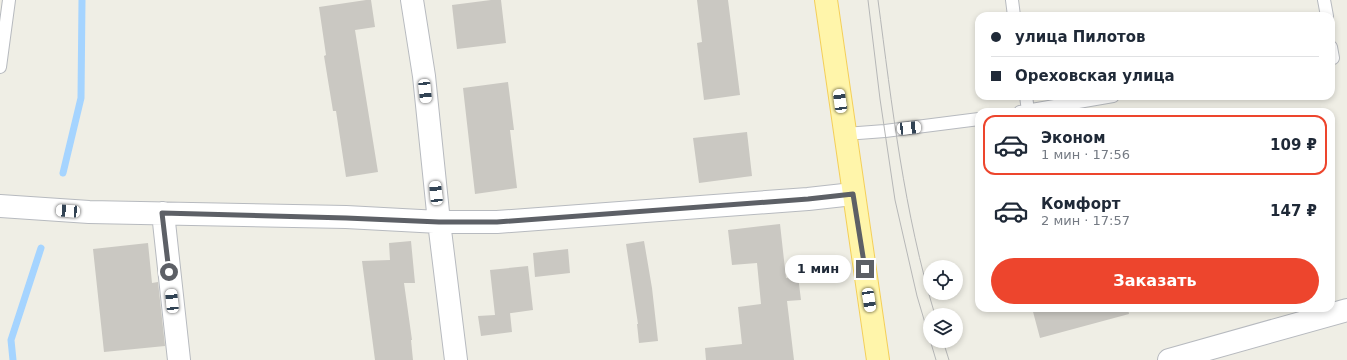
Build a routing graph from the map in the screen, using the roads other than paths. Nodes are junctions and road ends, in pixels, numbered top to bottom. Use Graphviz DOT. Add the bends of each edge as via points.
graph roads {
  1 [pos="9,0"];
  2 [pos="412,0"];
  3 [pos="826,0"];
  4 [pos="1012,0"];
  5 [pos="1324,0"];
  6 [pos="1014,12"];
  7 [pos="1326,12"];
  8 [pos="0,67"];
  9 [pos="1089,100"];
  10 [pos="1042,108"];
  11 [pos="975,120"];
  12 [pos="845,134"];
  13 [pos="853,194"];
  14 [pos="0,206"];
  15 [pos="162,213"];
  16 [pos="439,222"];
  17 [pos="1347,310"];
  18 [pos="178,360"];
  19 [pos="456,360"];
  20 [pos="878,360"];
  21 [pos="1169,360"];
  1 -- 8 [label="lane"];
  2 -- 16 [label="street" via="424,76"];
  3 -- 12 [label="main road"];
  4 -- 6 [label="lane"];
  5 -- 7 [label="lane"];
  9 -- 10 [label="lane"];
  11 -- 12 [label="lane"];
  12 -- 13 [label="main road"];
  13 -- 16 [label="street" via="497,222"];
  13 -- 20 [label="main road"];
  14 -- 15 [label="street" via="88,212"];
  15 -- 16 [label="street"];
  15 -- 18 [label="street"];
  16 -- 19 [label="street"];
  17 -- 21 [label="street"];
}
